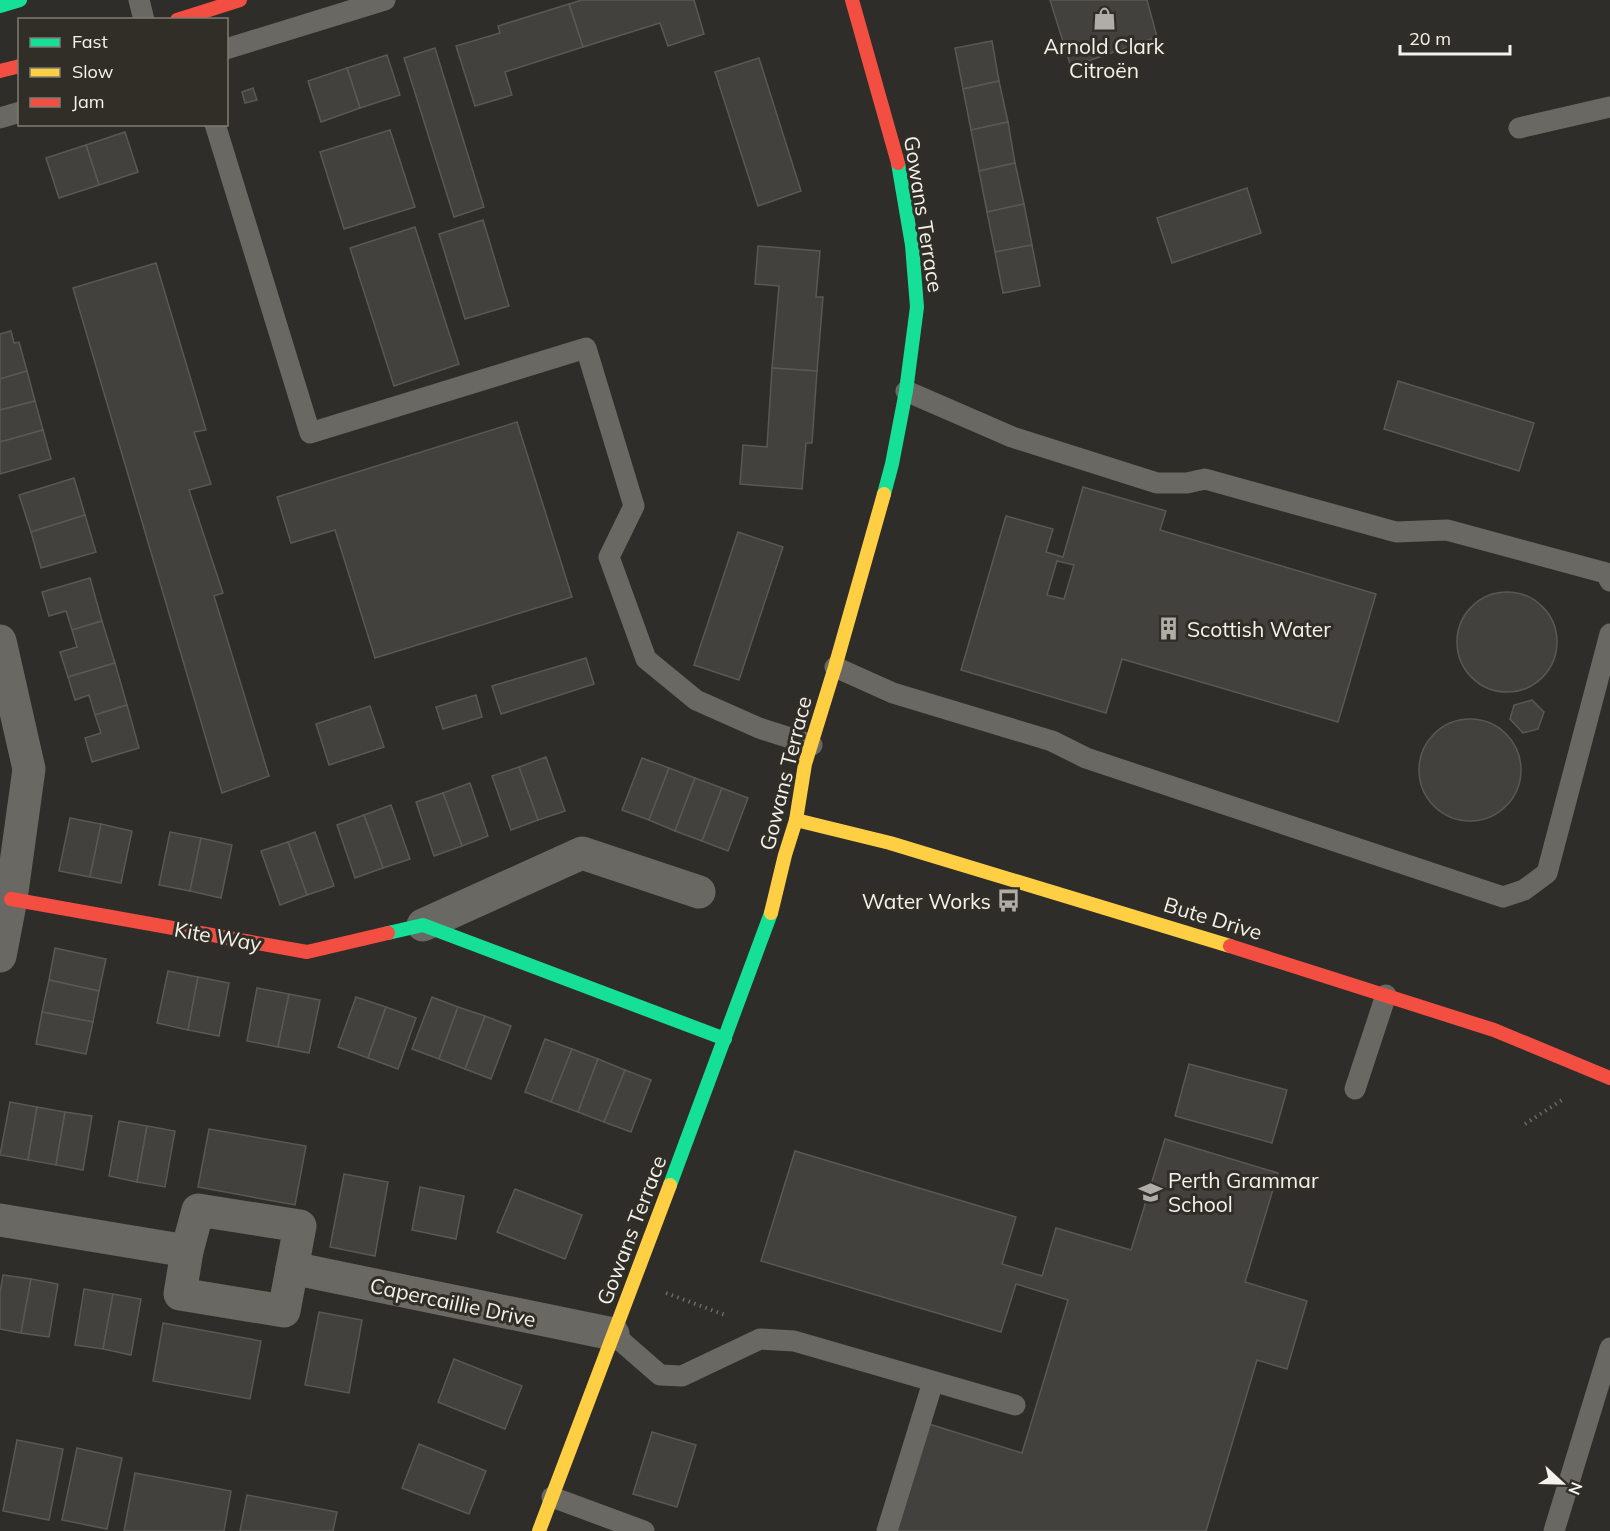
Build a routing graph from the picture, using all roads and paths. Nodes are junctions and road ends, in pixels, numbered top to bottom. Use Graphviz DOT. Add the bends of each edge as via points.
graph roads {
  1 [pos="20,0"];
  2 [pos="139,0"];
  3 [pos="240,0"];
  4 [pos="385,0"];
  5 [pos="852,0"];
  6 [pos="0,6"];
  7 [pos="144,18"];
  8 [pos="184,18"];
  9 [pos="228,48"];
  10 [pos="18,66"];
  11 [pos="0,71"];
  12 [pos="1610,107"];
  13 [pos="18,113"];
  14 [pos="0,118"];
  15 [pos="216,126"];
  16 [pos="1519,128"];
  17 [pos="906,391"];
  18 [pos="1610,581"];
  19 [pos="1610,634"];
  20 [pos="0,641"];
  21 [pos="835,667"];
  22 [pos="812,745"];
  23 [pos="796,820"];
  24 [pos="699,892"];
  25 [pos="11,899"];
  26 [pos="423,925"];
  27 [pos="0,956"];
  28 [pos="1386,995"];
  29 [pos="725,1039"];
  30 [pos="1610,1078"];
  31 [pos="1355,1089"];
  32 [pos="0,1220"];
  33 [pos="187,1251"];
  34 [pos="292,1268"];
  35 [pos="635,1281"];
  36 [pos="725,1315"];
  37 [pos="614,1334"];
  38 [pos="1610,1348"];
  39 [pos="933,1382"];
  40 [pos="1015,1405"];
  41 [pos="552,1497"];
  42 [pos="539,1531"];
  43 [pos="644,1531"];
  44 [pos="887,1531"];
  45 [pos="1554,1531"];
  1 -- 6 [label="street"];
  2 -- 7 [label="lane"];
  3 -- 8 [label="street"];
  4 -- 9 [label="lane"];
  5 -- 17 [label="street, Gowans Terrace" via="897,157 912,245 917,307"];
  10 -- 11 [label="street"];
  12 -- 16 [label="lane"];
  13 -- 14 [label="lane"];
  15 -- 22 [label="lane" via="310,434 586,348 634,506 609,557 646,659 696,700 759,728"];
  17 -- 18 [label="lane" via="1012,436 1157,483 1205,479 1396,532 1447,530 1606,573"];
  17 -- 21 [label="street, Gowans Terrace" via="892,464"];
  19 -- 21 [label="lane" via="1547,873 1524,890 1503,897 1086,758 1052,741 893,693"];
  20 -- 25 [label="street" via="30,769"];
  21 -- 22 [label="street, Gowans Terrace"];
  22 -- 23 [label="street, Gowans Terrace"];
  23 -- 28 [label="street, Bute Drive" via="890,843"];
  23 -- 29 [label="street, Gowans Terrace" via="773,908"];
  24 -- 26 [label="street, Kite Way" via="582,853"];
  25 -- 26 [label="street, Kite Way" via="307,952"];
  25 -- 27 [label="street"];
  26 -- 29 [label="street"];
  28 -- 30 [label="street, Bute Drive" via="1494,1030"];
  28 -- 31 [label="lane"];
  29 -- 35 [label="street, Gowans Terrace"];
  32 -- 33 [label="street"];
  33 -- 34 [label="street" via="198,1210 300,1226"];
  33 -- 34 [label="street" via="180,1294 284,1311"];
  34 -- 37 [label="street, Capercaillie Drive"];
  35 -- 36 [label="path"];
  35 -- 37 [label="street, Gowans Terrace"];
  37 -- 39 [label="lane" via="660,1375 682,1376 760,1339 794,1341"];
  37 -- 41 [label="street, Gowans Terrace"];
  38 -- 45 [label="lane"];
  39 -- 40 [label="lane"];
  39 -- 44 [label="lane"];
  41 -- 42 [label="street, Gowans Terrace"];
  41 -- 43 [label="lane"];
}
